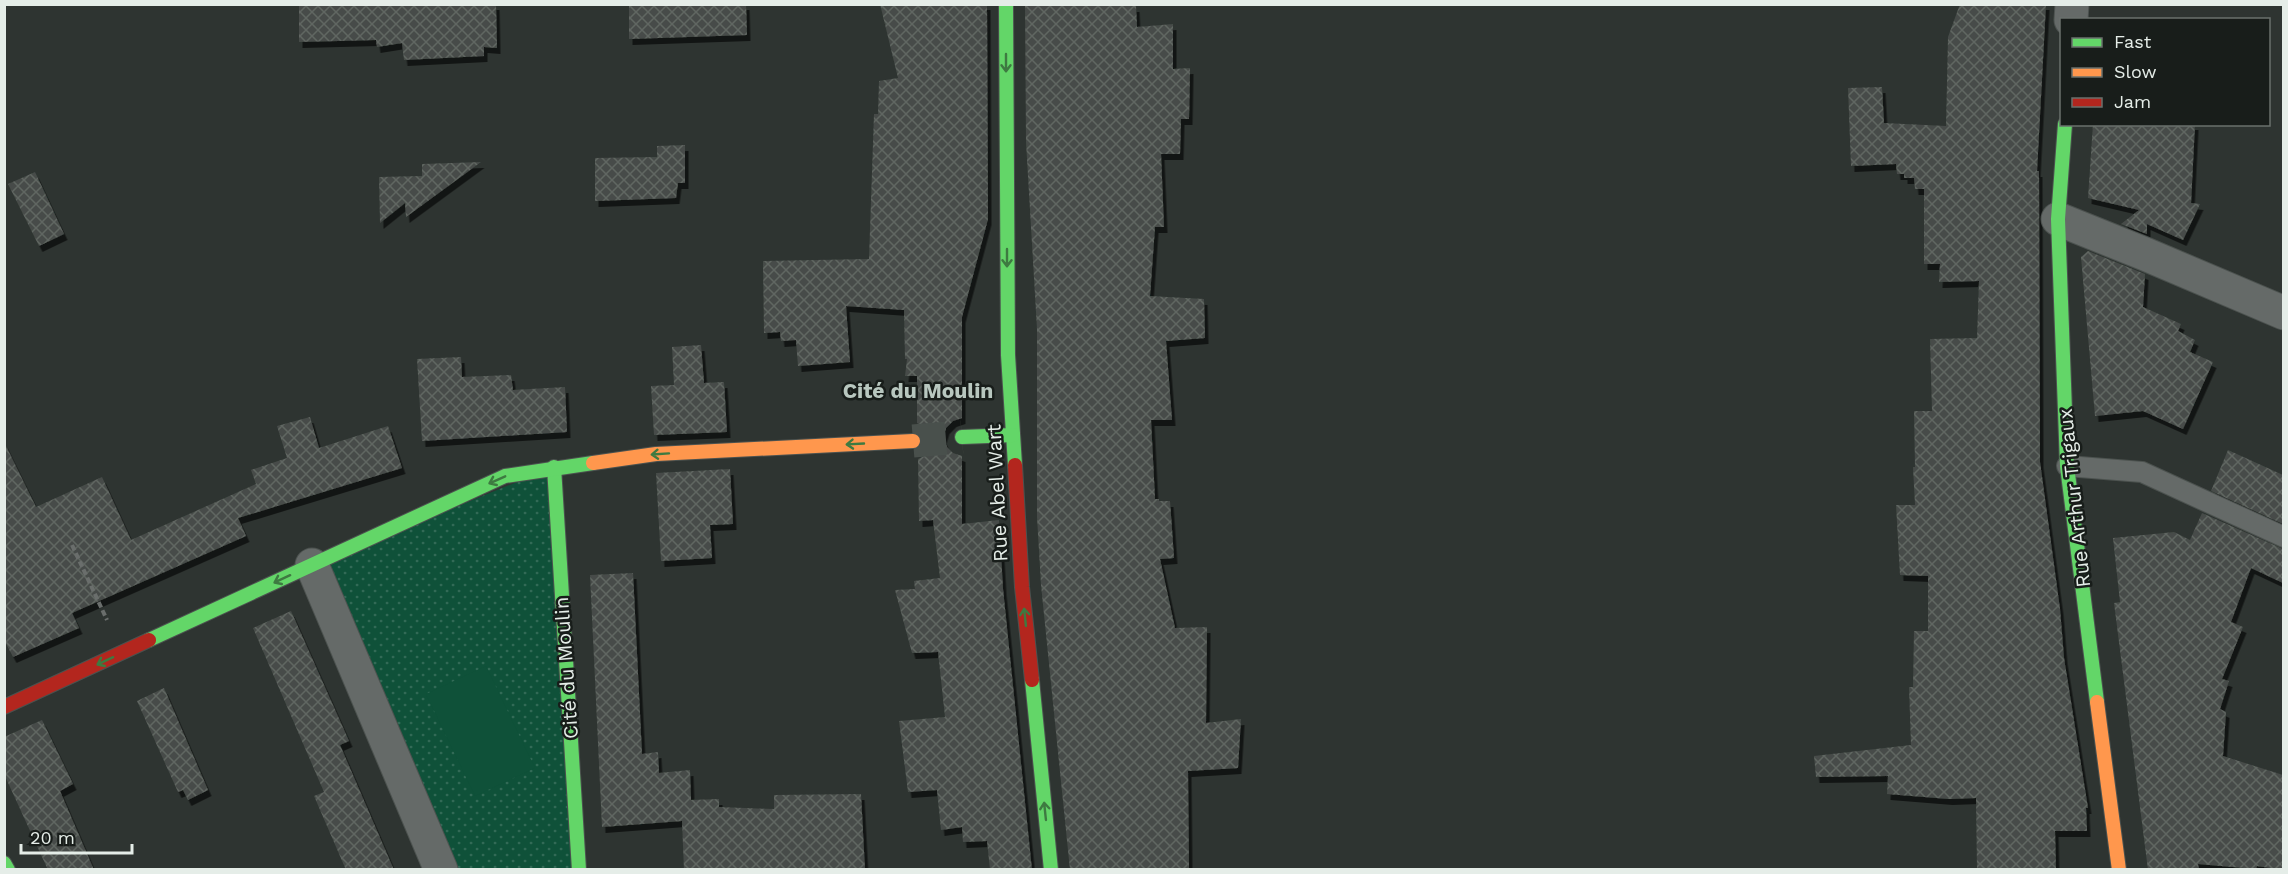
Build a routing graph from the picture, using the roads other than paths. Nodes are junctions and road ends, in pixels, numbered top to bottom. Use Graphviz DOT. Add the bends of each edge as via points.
graph roads {
  1 [pos="1006,4"];
  2 [pos="2065,126"];
  3 [pos="2058,219"];
  4 [pos="2283,314"];
  5 [pos="1013,435"];
  6 [pos="962,437"];
  7 [pos="913,441"];
  8 [pos="2067,466"];
  9 [pos="554,467"];
  10 [pos="2283,537"];
  11 [pos="312,565"];
  12 [pos="4,707"];
  13 [pos="4,863"];
  14 [pos="8,870"];
  15 [pos="441,870"];
  16 [pos="579,870"];
  17 [pos="1051,870"];
  18 [pos="2119,870"];
  1 -- 5 [label="street, Rue Abel Wart, one-way" via="1008,355"];
  2 -- 3 [label="street, Rue Arthur Trigaux"];
  3 -- 4 [label="street"];
  3 -- 8 [label="street, Rue Arthur Trigaux"];
  5 -- 6 [label="street"];
  17 -- 5 [label="street, Rue Abel Wart, one-way" via="1022,587"];
  7 -- 9 [label="street, one-way" via="656,454"];
  8 -- 10 [label="lane" via="2142,472"];
  8 -- 18 [label="street, Rue Arthur Trigaux"];
  9 -- 11 [label="street, one-way" via="505,476"];
  9 -- 16 [label="street, Cité du Moulin"];
  11 -- 12 [label="street, one-way"];
  11 -- 15 [label="street"];
  13 -- 14 [label="street"];
}
